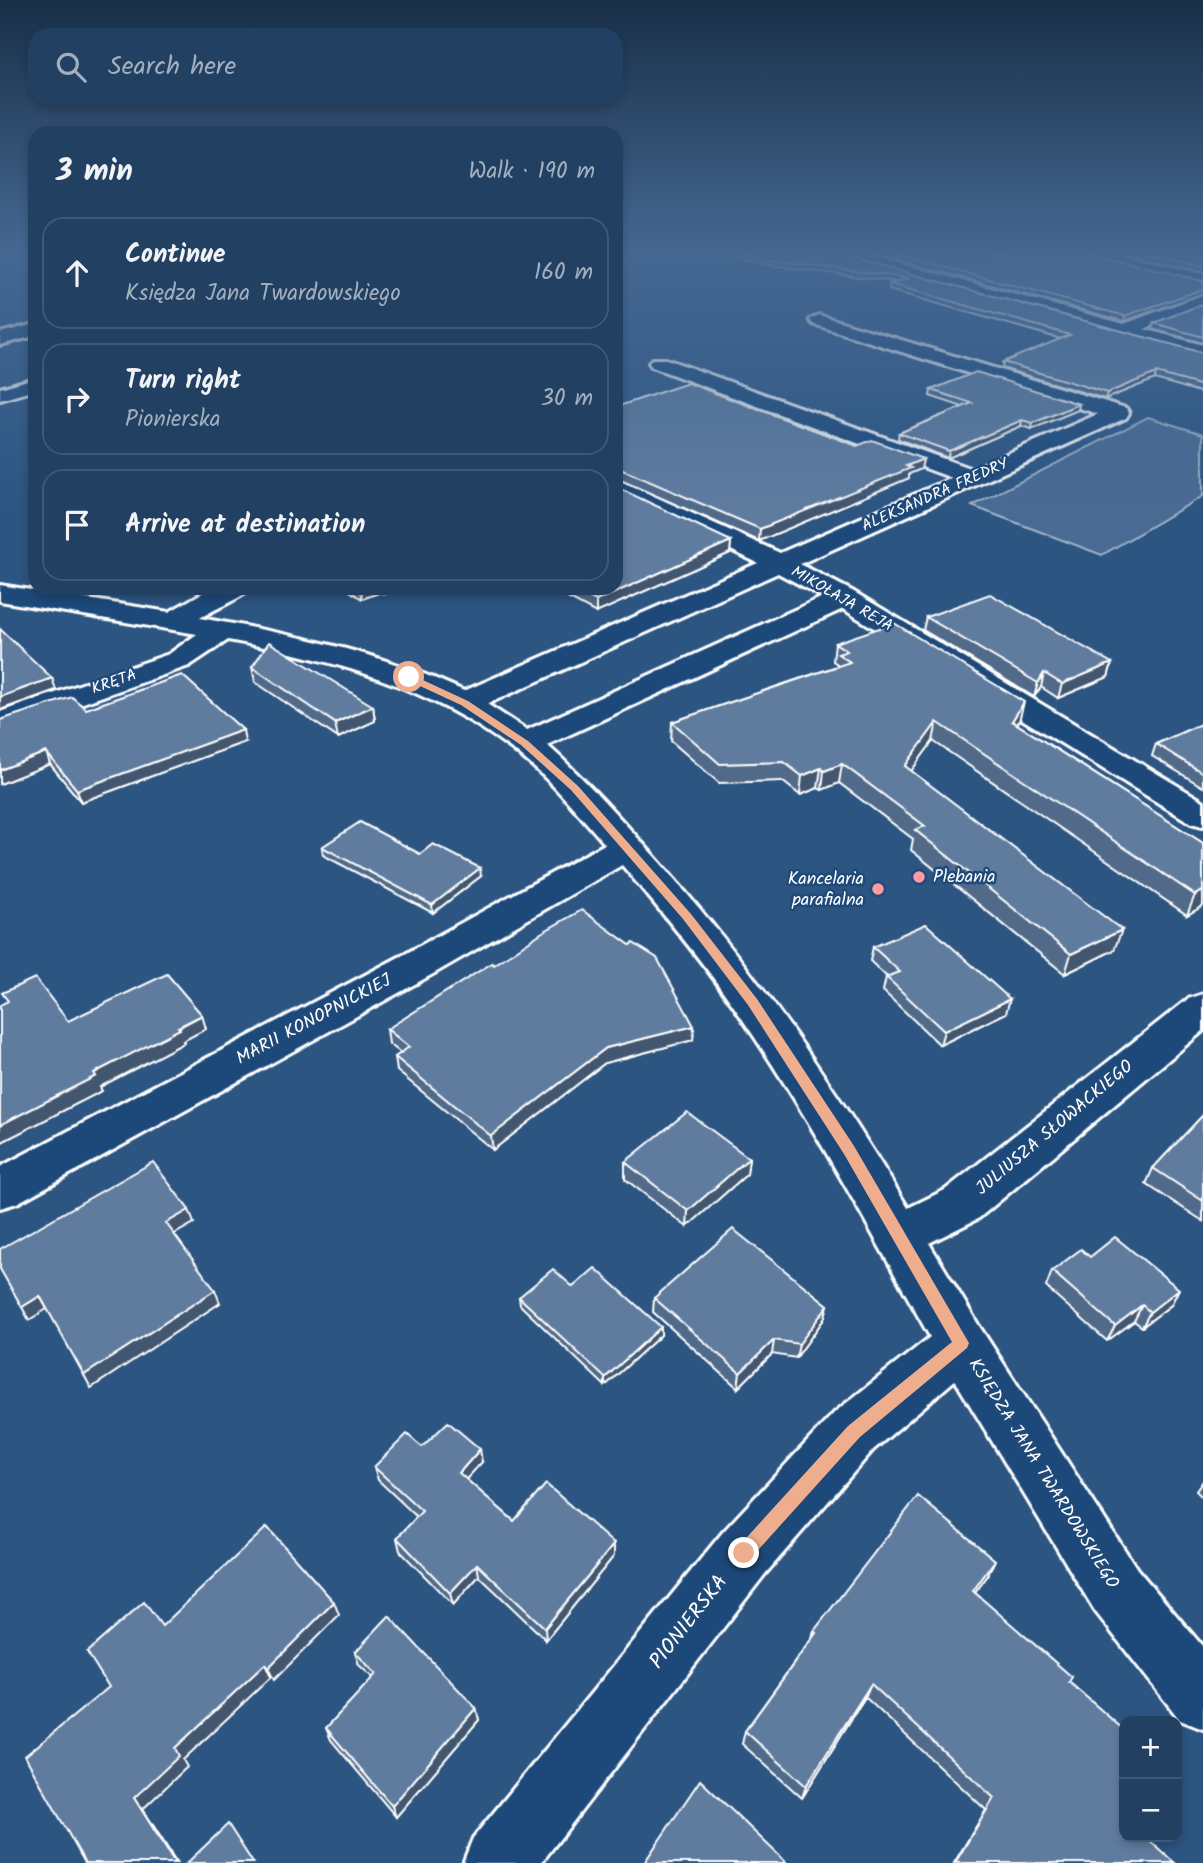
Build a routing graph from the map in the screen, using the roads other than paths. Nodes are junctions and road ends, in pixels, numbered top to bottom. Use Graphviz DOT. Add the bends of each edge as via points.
graph roads {
  1 [pos="883,340"];
  2 [pos="1162,340"];
  3 [pos="1203,351"];
  4 [pos="659,363"];
  5 [pos="28,386"];
  6 [pos="0,394"];
  7 [pos="975,478"];
  8 [pos="623,489"];
  9 [pos="779,563"];
  10 [pos="0,593"];
  11 [pos="218,595"];
  12 [pos="844,598"];
  13 [pos="175,621"];
  14 [pos="223,630"];
  15 [pos="464,703"];
  16 [pos="0,723"];
  17 [pos="525,743"];
  18 [pos="1203,816"];
  19 [pos="627,847"];
  20 [pos="1203,1009"];
  21 [pos="0,1189"];
  22 [pos="900,1235"];
  23 [pos="961,1343"];
  24 [pos="1203,1697"];
  25 [pos="498,1863"];
  1 -- 7 [label="street, ALEKSANDRA FREDRY" via="1118,413"];
  2 -- 3 [label="street"];
  4 -- 7 [label="street"];
  5 -- 6 [label="street"];
  7 -- 9 [label="street, ALEKSANDRA FREDRY"];
  8 -- 9 [label="street, MIKOŁAJA REJA"];
  9 -- 12 [label="street, MIKOŁAJA REJA"];
  9 -- 15 [label="street, ALEKSANDRA FREDRY"];
  10 -- 13 [label="street, KSIĘDZA JANA TWARDOWSKIEGO"];
  11 -- 13 [label="street"];
  12 -- 17 [label="street"];
  12 -- 18 [label="street, MIKOŁAJA REJA"];
  13 -- 14 [label="street, KSIĘDZA JANA TWARDOWSKIEGO"];
  14 -- 15 [label="street, KSIĘDZA JANA TWARDOWSKIEGO" via="349,657 409,677"];
  14 -- 16 [label="street, KRĘTA" via="179,660"];
  15 -- 17 [label="street, KSIĘDZA JANA TWARDOWSKIEGO"];
  17 -- 19 [label="street, KSIĘDZA JANA TWARDOWSKIEGO" via="575,788"];
  19 -- 21 [label="street, MARII KONOPNICKIEJ"];
  19 -- 22 [label="street, KSIĘDZA JANA TWARDOWSKIEGO" via="752,1002"];
  20 -- 22 [label="street, JULIUSZA SŁOWACKIEGO" via="962,1205"];
  22 -- 23 [label="street, KSIĘDZA JANA TWARDOWSKIEGO"];
  23 -- 24 [label="street, KSIĘDZA JANA TWARDOWSKIEGO" via="1116,1590"];
  23 -- 25 [label="street, PIONIERSKA" via="854,1431 744,1553"];
}
